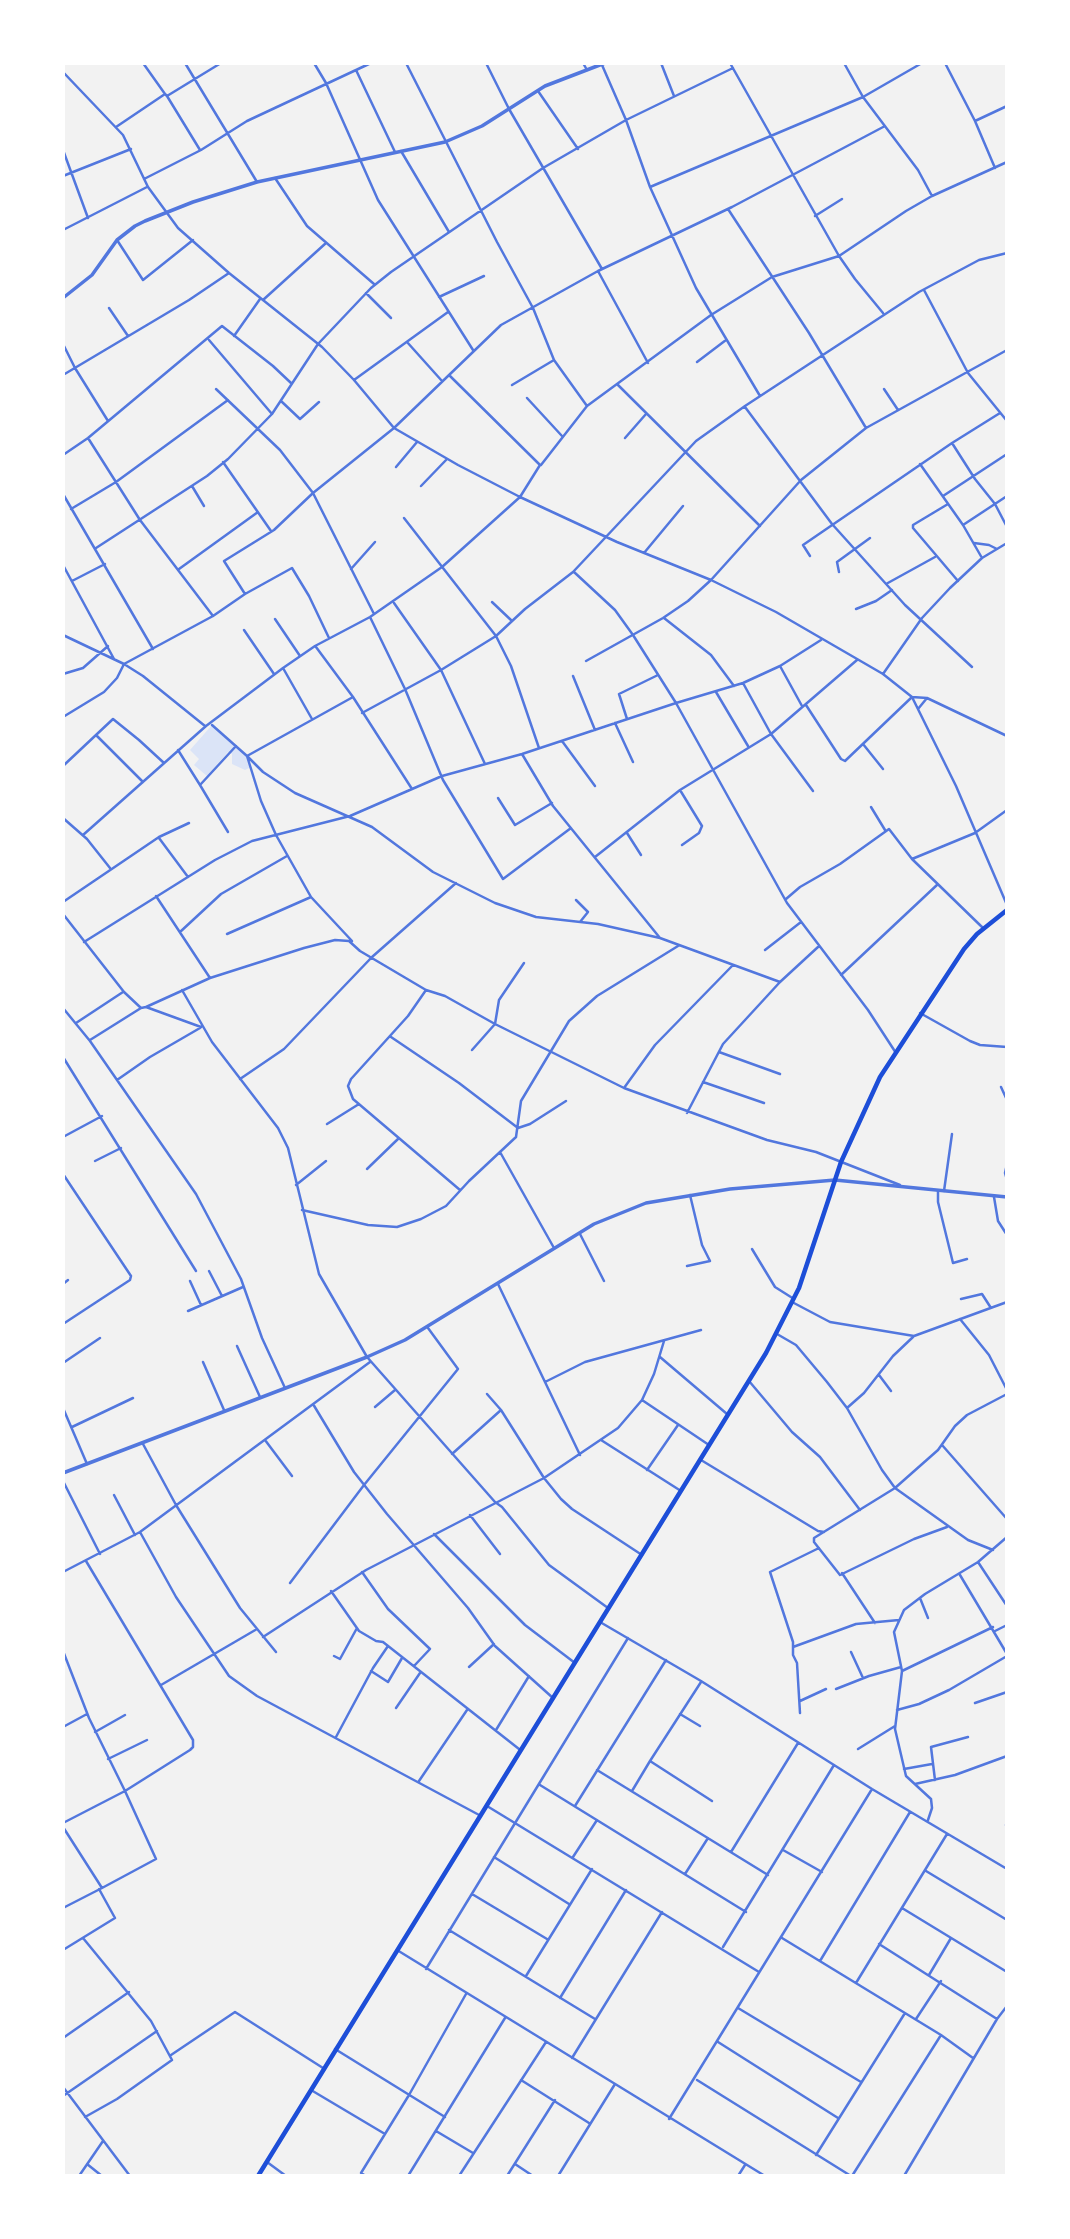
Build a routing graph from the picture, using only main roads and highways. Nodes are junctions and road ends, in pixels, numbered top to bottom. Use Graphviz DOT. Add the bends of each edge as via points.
graph roads {
  1 [pos="1007,907"];
  2 [pos="258,2176"];
  1 -- 2 [label="main road" via="965,949 895,1053 841,1163 793,1301 750,1381"];
}
